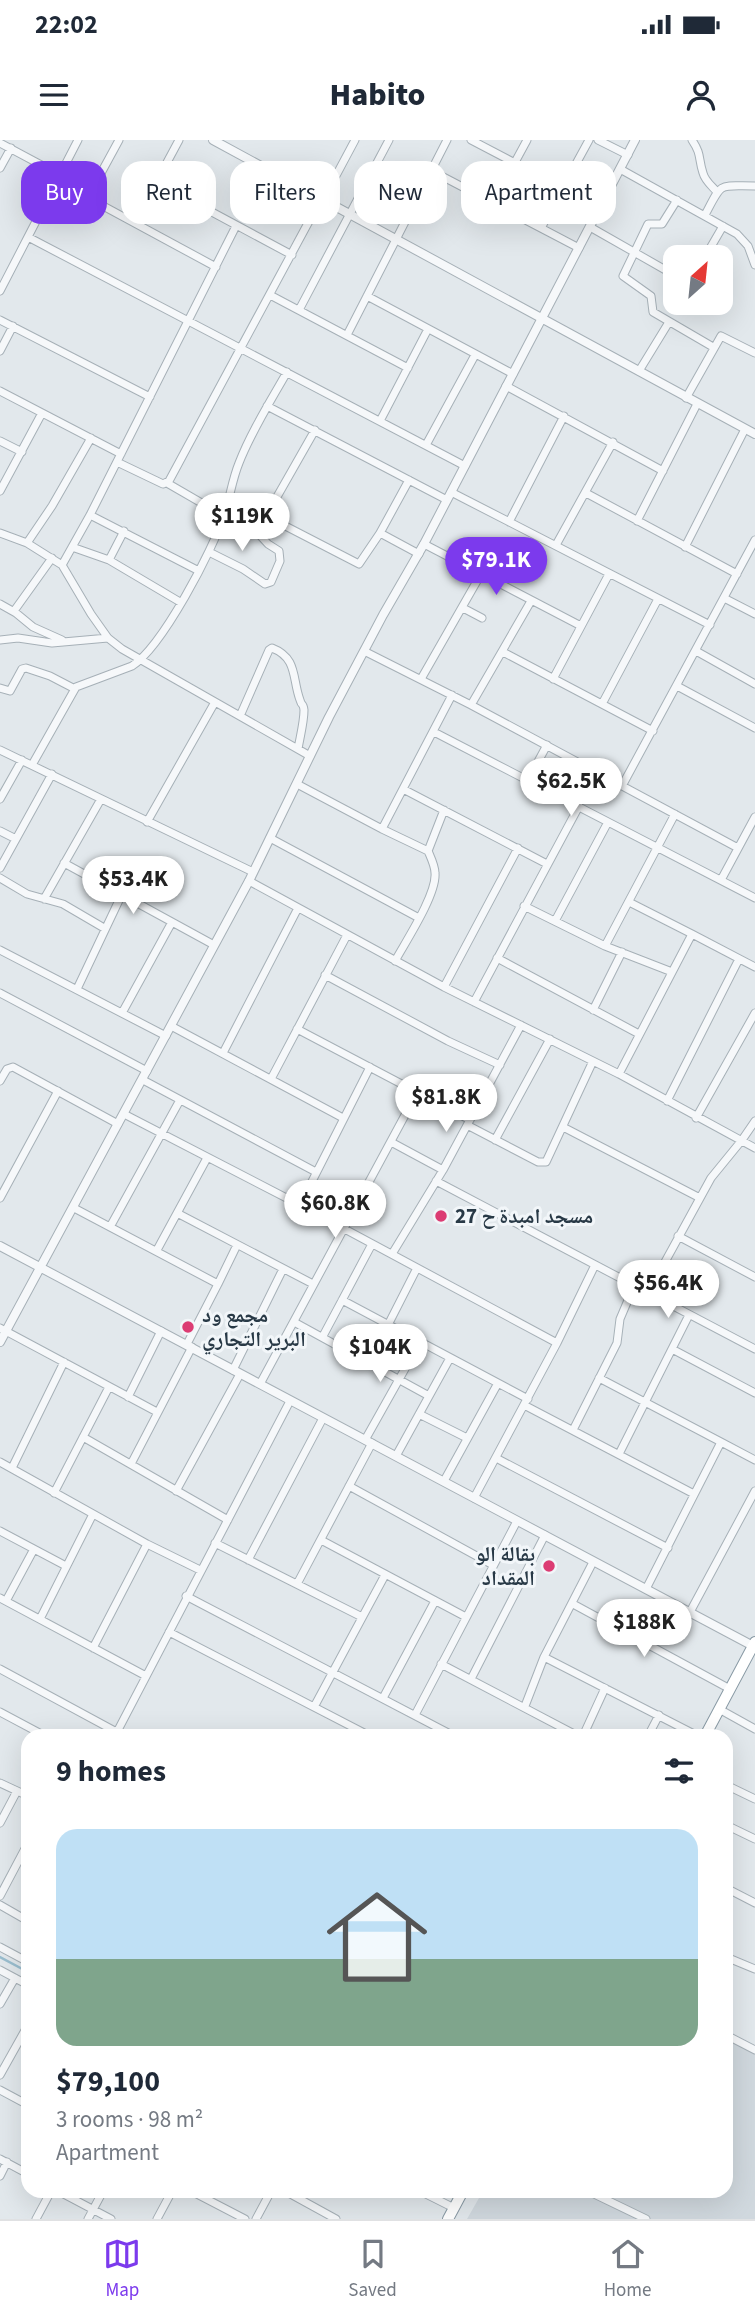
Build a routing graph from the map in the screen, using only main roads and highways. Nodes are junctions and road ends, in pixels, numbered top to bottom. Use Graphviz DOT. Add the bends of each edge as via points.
graph roads {
  1 [pos="754,1645"];
  2 [pos="709,1729"];
  3 [pos="459,2198"];
  4 [pos="448,2219"];
  1 -- 2 [label="highway"];
  3 -- 4 [label="highway"];
}
